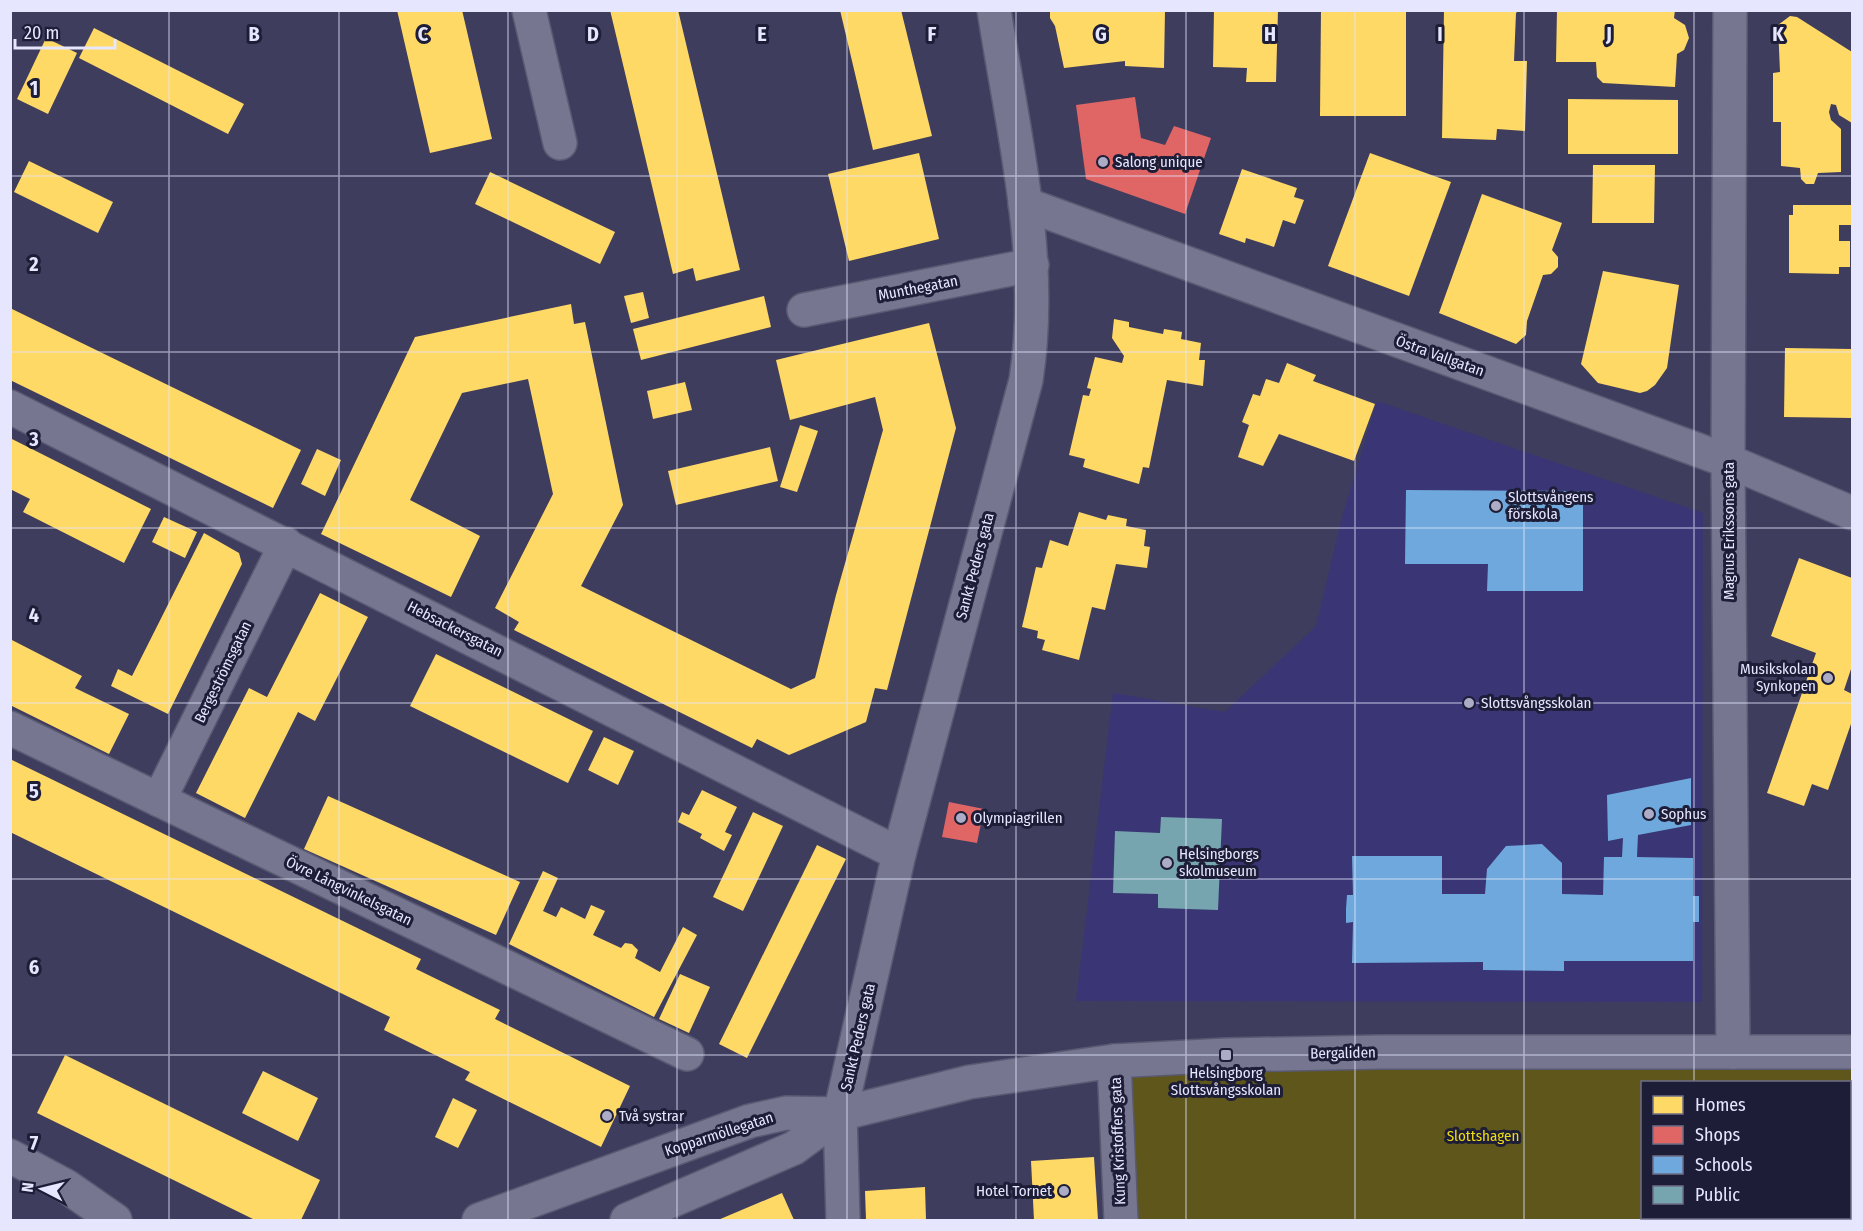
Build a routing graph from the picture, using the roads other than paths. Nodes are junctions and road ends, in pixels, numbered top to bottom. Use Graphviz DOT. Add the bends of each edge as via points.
graph roads {
  1 [pos="529,10"];
  2 [pos="994,10"];
  3 [pos="1730,10"];
  4 [pos="560,143"];
  5 [pos="1025,204"];
  6 [pos="1032,265"];
  7 [pos="804,310"];
  8 [pos="10,407"];
  9 [pos="1728,461"];
  10 [pos="1852,513"];
  11 [pos="286,544"];
  12 [pos="10,728"];
  13 [pos="159,800"];
  14 [pos="899,854"];
  15 [pos="1733,1052"];
  16 [pos="1852,1052"];
  17 [pos="687,1054"];
  18 [pos="1114,1061"];
  19 [pos="840,1114"];
  20 [pos="10,1156"];
  21 [pos="514,1214"];
  22 [pos="116,1221"];
  23 [pos="479,1221"];
  24 [pos="627,1221"];
  25 [pos="843,1221"];
  26 [pos="1121,1221"];
  1 -- 4 [label="street"];
  2 -- 5 [label="street, Sankt Peders gata"];
  3 -- 9 [label="street, Magnus Erikssons gata"];
  5 -- 6 [label="street, Sankt Peders gata"];
  5 -- 9 [label="street, Östra Vallgatan"];
  6 -- 7 [label="street, Munthegatan"];
  6 -- 14 [label="street, Sankt Peders gata" via="1032,327 1026,380"];
  8 -- 11 [label="street, Hebsackersgatan"];
  9 -- 10 [label="street, Östra Vallgatan"];
  9 -- 15 [label="street, Magnus Erikssons gata"];
  11 -- 13 [label="street, Bergeströmsgatan"];
  11 -- 14 [label="street, Hebsackersgatan"];
  12 -- 13 [label="street, Övre Långvinkelsgatan"];
  13 -- 17 [label="street, Övre Långvinkelsgatan"];
  14 -- 19 [label="street, Sankt Peders gata"];
  15 -- 16 [label="street, Bergaliden"];
  15 -- 18 [label="street, Bergaliden" via="1379,1052"];
  18 -- 19 [label="street, Bergaliden" via="970,1082"];
  18 -- 26 [label="street, Kung Kristoffers gata"];
  19 -- 21 [label="street, Kopparmöllegatan" via="786,1113 750,1121"];
  19 -- 24 [label="street" via="794,1149"];
  19 -- 25 [label="street, Sankt Peders gata"];
  20 -- 22 [label="street" via="66,1186"];
  21 -- 23 [label="street, Kopparmöllegatan"];
}
